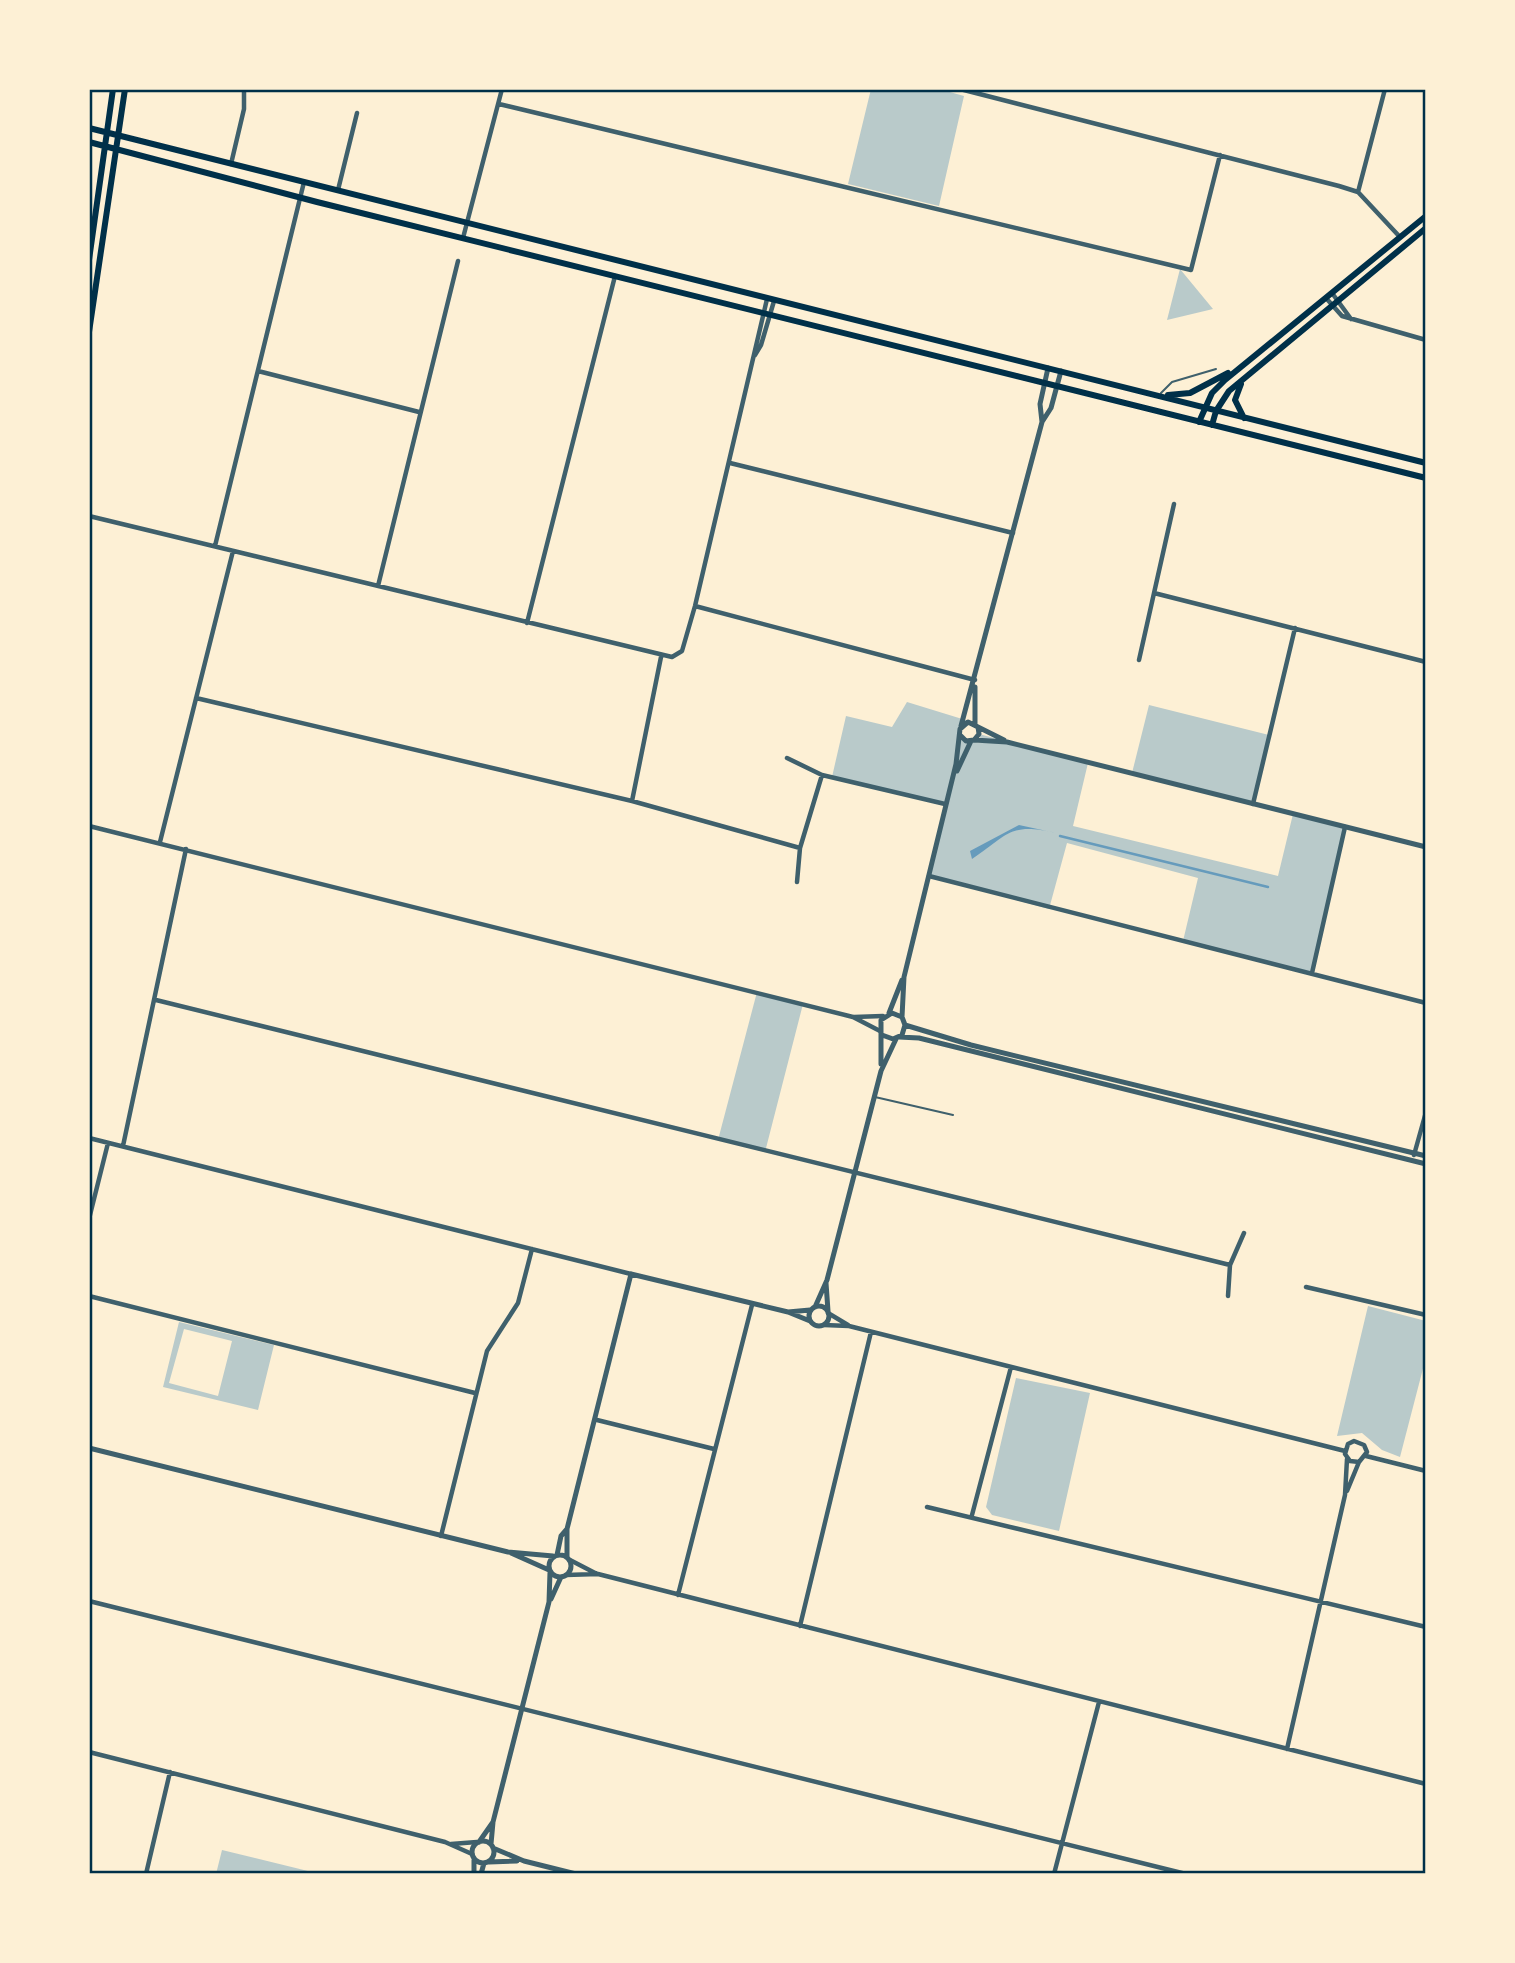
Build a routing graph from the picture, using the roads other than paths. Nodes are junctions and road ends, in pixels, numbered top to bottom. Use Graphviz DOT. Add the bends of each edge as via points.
graph roads {
  1 [pos="113,89"];
  2 [pos="125,89"];
  3 [pos="502,89"];
  4 [pos="960,89"];
  5 [pos="1385,89"];
  6 [pos="244,92"];
  7 [pos="499,104"];
  8 [pos="358,113"];
  9 [pos="89,128"];
  10 [pos="107,132"];
  11 [pos="119,135"];
  12 [pos="89,142"];
  13 [pos="106,146"];
  14 [pos="117,149"];
  15 [pos="1220,155"];
  16 [pos="231,163"];
  17 [pos="304,182"];
  18 [pos="338,191"];
  19 [pos="1358,192"];
  20 [pos="301,198"];
  21 [pos="1426,216"];
  22 [pos="468,222"];
  23 [pos="1426,228"];
  24 [pos="1399,236"];
  25 [pos="463,238"];
  26 [pos="89,260"];
  27 [pos="458,261"];
  28 [pos="615,276"];
  29 [pos="1329,295"];
  30 [pos="771,300"];
  31 [pos="1336,303"];
  32 [pos="766,314"];
  33 [pos="90,321"];
  34 [pos="89,332"];
  35 [pos="1426,340"];
  36 [pos="1247,362"];
  37 [pos="1048,368"];
  38 [pos="1216,369"];
  39 [pos="258,371"];
  40 [pos="1061,372"];
  41 [pos="1248,374"];
  42 [pos="1045,383"];
  43 [pos="1058,386"];
  44 [pos="1159,395"];
  45 [pos="1205,408"];
  46 [pos="1216,411"];
  47 [pos="419,412"];
  48 [pos="1244,418"];
  49 [pos="1042,422"];
  50 [pos="1199,422"];
  51 [pos="1212,425"];
  52 [pos="730,463"];
  53 [pos="1426,463"];
  54 [pos="1426,478"];
  55 [pos="1174,504"];
  56 [pos="89,516"];
  57 [pos="1013,533"];
  58 [pos="215,547"];
  59 [pos="233,551"];
  60 [pos="378,586"];
  61 [pos="1154,593"];
  62 [pos="695,606"];
  63 [pos="527,623"];
  64 [pos="1295,628"];
  65 [pos="661,657"];
  66 [pos="1139,660"];
  67 [pos="1426,662"];
  68 [pos="975,680"];
  69 [pos="196,698"];
  70 [pos="976,725"];
  71 [pos="961,726"];
  72 [pos="961,736"];
  73 [pos="972,741"];
  74 [pos="1007,742"];
  75 [pos="787,758"];
  76 [pos="822,775"];
  77 [pos="952,780"];
  78 [pos="632,801"];
  79 [pos="945,804"];
  80 [pos="1253,804"];
  81 [pos="89,826"];
  82 [pos="1345,827"];
  83 [pos="160,842"];
  84 [pos="1426,847"];
  85 [pos="800,848"];
  86 [pos="186,849"];
  87 [pos="929,876"];
  88 [pos="797,882"];
  89 [pos="1312,973"];
  90 [pos="904,977"];
  91 [pos="156,1000"];
  92 [pos="1426,1003"];
  93 [pos="886,1015"];
  94 [pos="853,1017"];
  95 [pos="902,1017"];
  96 [pos="905,1025"];
  97 [pos="881,1033"];
  98 [pos="898,1038"];
  99 [pos="881,1071"];
  100 [pos="874,1097"];
  101 [pos="1426,1112"];
  102 [pos="953,1115"];
  103 [pos="89,1138"];
  104 [pos="108,1143"];
  105 [pos="123,1146"];
  106 [pos="1415,1153"];
  107 [pos="1426,1156"];
  108 [pos="1413,1160"];
  109 [pos="1426,1164"];
  110 [pos="855,1175"];
  111 [pos="89,1219"];
  112 [pos="1244,1233"];
  113 [pos="532,1249"];
  114 [pos="1230,1265"];
  115 [pos="631,1274"];
  116 [pos="827,1280"];
  117 [pos="1306,1287"];
  118 [pos="89,1296"];
  119 [pos="1228,1296"];
  120 [pos="752,1305"];
  121 [pos="813,1308"];
  122 [pos="788,1312"];
  123 [pos="828,1312"];
  124 [pos="1426,1315"];
  125 [pos="810,1321"];
  126 [pos="824,1325"];
  127 [pos="849,1326"];
  128 [pos="871,1332"];
  129 [pos="1011,1367"];
  130 [pos="475,1393"];
  131 [pos="597,1420"];
  132 [pos="89,1448"];
  133 [pos="714,1449"];
  134 [pos="1345,1451"];
  135 [pos="1366,1456"];
  136 [pos="1347,1459"];
  137 [pos="1359,1462"];
  138 [pos="1426,1471"];
  139 [pos="1345,1495"];
  140 [pos="927,1507"];
  141 [pos="972,1516"];
  142 [pos="567,1529"];
  143 [pos="441,1536"];
  144 [pos="508,1552"];
  145 [pos="555,1556"];
  146 [pos="568,1559"];
  147 [pos="549,1571"];
  148 [pos="598,1574"];
  149 [pos="564,1576"];
  150 [pos="678,1595"];
  151 [pos="1322,1600"];
  152 [pos="89,1601"];
  153 [pos="549,1602"];
  154 [pos="800,1626"];
  155 [pos="1426,1627"];
  156 [pos="1099,1702"];
  157 [pos="524,1710"];
  158 [pos="1287,1749"];
  159 [pos="89,1752"];
  160 [pos="170,1772"];
  161 [pos="1426,1784"];
  162 [pos="494,1822"];
  163 [pos="478,1842"];
  164 [pos="1062,1843"];
  165 [pos="450,1844"];
  166 [pos="492,1846"];
  167 [pos="473,1857"];
  168 [pos="524,1861"];
  169 [pos="486,1863"];
  170 [pos="146,1874"];
  171 [pos="474,1874"];
  172 [pos="481,1874"];
  173 [pos="576,1874"];
  174 [pos="1054,1874"];
  175 [pos="1186,1874"];
  1 -- 10 [label="main road"];
  2 -- 11 [label="main road"];
  3 -- 7 [label="street"];
  4 -- 15 [label="street"];
  5 -- 19 [label="street"];
  6 -- 16 [label="street"];
  7 -- 15 [label="street" via="1191,270"];
  7 -- 22 [label="street"];
  8 -- 18 [label="street"];
  9 -- 10 [label="main road"];
  10 -- 11 [label="main road"];
  10 -- 13 [label="main road"];
  11 -- 14 [label="main road"];
  11 -- 16 [label="main road"];
  12 -- 13 [label="main road"];
  13 -- 14 [label="main road"];
  13 -- 26 [label="main road"];
  14 -- 20 [label="main road"];
  14 -- 33 [label="main road"];
  15 -- 19 [label="street"];
  16 -- 17 [label="main road"];
  17 -- 18 [label="main road"];
  17 -- 20 [label="street"];
  18 -- 22 [label="main road"];
  19 -- 24 [label="street"];
  20 -- 25 [label="main road"];
  20 -- 39 [label="street"];
  21 -- 24 [label="main road"];
  22 -- 25 [label="street"];
  22 -- 30 [label="main road"];
  23 -- 31 [label="main road"];
  24 -- 29 [label="main road"];
  25 -- 28 [label="main road"];
  27 -- 47 [label="street"];
  28 -- 32 [label="main road"];
  28 -- 63 [label="street"];
  29 -- 31 [label="street"];
  29 -- 36 [label="main road"];
  30 -- 32 [label="street"];
  30 -- 37 [label="main road"];
  31 -- 35 [label="street" via="1351,319"];
  31 -- 41 [label="main road"];
  32 -- 42 [label="main road"];
  32 -- 52 [label="street"];
  33 -- 34 [label="main road"];
  36 -- 44 [label="main road" via="1190,393"];
  36 -- 45 [label="main road" via="1225,380"];
  37 -- 40 [label="main road"];
  37 -- 42 [label="street"];
  38 -- 44 [label="lane" via="1172,382"];
  39 -- 47 [label="street"];
  39 -- 58 [label="street"];
  40 -- 43 [label="street"];
  40 -- 44 [label="main road"];
  41 -- 46 [label="main road"];
  41 -- 48 [label="main road" via="1234,397"];
  42 -- 43 [label="main road"];
  42 -- 49 [label="street"];
  43 -- 49 [label="street"];
  43 -- 50 [label="main road"];
  44 -- 45 [label="main road"];
  45 -- 46 [label="main road"];
  45 -- 50 [label="main road"];
  46 -- 48 [label="main road"];
  46 -- 51 [label="main road"];
  47 -- 60 [label="street"];
  48 -- 53 [label="main road"];
  49 -- 57 [label="street"];
  50 -- 51 [label="main road"];
  51 -- 54 [label="main road"];
  52 -- 57 [label="street"];
  52 -- 62 [label="street"];
  55 -- 61 [label="street"];
  56 -- 58 [label="street"];
  57 -- 68 [label="street"];
  58 -- 59 [label="street"];
  59 -- 60 [label="street"];
  59 -- 69 [label="street"];
  60 -- 63 [label="street"];
  61 -- 64 [label="street"];
  61 -- 66 [label="street"];
  62 -- 65 [label="street" via="682,651"];
  62 -- 68 [label="street"];
  63 -- 65 [label="street"];
  64 -- 67 [label="street"];
  64 -- 80 [label="street"];
  65 -- 78 [label="street"];
  68 -- 70 [label="street"];
  68 -- 71 [label="street"];
  69 -- 78 [label="street"];
  69 -- 83 [label="street"];
  70 -- 71 [label="street" via="968,722"];
  70 -- 73 [label="street" via="979,734"];
  70 -- 74 [label="street"];
  71 -- 72 [label="street"];
  72 -- 73 [label="street"];
  72 -- 77 [label="street"];
  73 -- 74 [label="street"];
  73 -- 77 [label="street"];
  74 -- 80 [label="street"];
  75 -- 76 [label="street"];
  76 -- 79 [label="street"];
  76 -- 85 [label="street"];
  77 -- 79 [label="street"];
  78 -- 85 [label="street"];
  79 -- 87 [label="street"];
  80 -- 82 [label="street"];
  81 -- 83 [label="street"];
  82 -- 84 [label="street"];
  82 -- 89 [label="street"];
  83 -- 86 [label="street"];
  85 -- 88 [label="street"];
  86 -- 91 [label="street"];
  86 -- 94 [label="street"];
  87 -- 89 [label="street"];
  87 -- 90 [label="street"];
  89 -- 92 [label="street"];
  90 -- 93 [label="street"];
  90 -- 95 [label="street"];
  91 -- 105 [label="street"];
  91 -- 110 [label="street"];
  93 -- 94 [label="street"];
  93 -- 95 [label="street"];
  93 -- 97 [label="street"];
  94 -- 97 [label="street"];
  95 -- 96 [label="street"];
  96 -- 98 [label="street"];
  96 -- 106 [label="street"];
  97 -- 98 [label="street"];
  97 -- 99 [label="street"];
  98 -- 99 [label="street"];
  98 -- 108 [label="street" via="919,1038"];
  99 -- 100 [label="street"];
  100 -- 102 [label="lane"];
  100 -- 110 [label="street"];
  101 -- 106 [label="street"];
  103 -- 104 [label="street"];
  104 -- 105 [label="street"];
  104 -- 111 [label="street"];
  105 -- 113 [label="street"];
  106 -- 107 [label="street"];
  106 -- 108 [label="street"];
  108 -- 109 [label="street"];
  110 -- 114 [label="street"];
  110 -- 116 [label="street"];
  112 -- 114 [label="street"];
  113 -- 115 [label="street"];
  113 -- 130 [label="street" via="518,1303 487,1351"];
  114 -- 119 [label="street"];
  115 -- 120 [label="street"];
  115 -- 131 [label="street"];
  116 -- 121 [label="street"];
  116 -- 123 [label="street"];
  117 -- 124 [label="street"];
  118 -- 130 [label="street"];
  120 -- 122 [label="street"];
  120 -- 133 [label="street"];
  121 -- 122 [label="street"];
  121 -- 123 [label="street" via="821,1306"];
  121 -- 125 [label="street"];
  122 -- 125 [label="street"];
  123 -- 126 [label="street"];
  123 -- 127 [label="street"];
  125 -- 126 [label="street"];
  126 -- 127 [label="street"];
  127 -- 128 [label="street"];
  128 -- 129 [label="street"];
  128 -- 154 [label="street"];
  129 -- 134 [label="street"];
  129 -- 141 [label="street"];
  130 -- 143 [label="street"];
  131 -- 133 [label="street"];
  131 -- 142 [label="street"];
  132 -- 143 [label="street"];
  133 -- 150 [label="street"];
  134 -- 135 [label="street" via="1348,1444 1358,1441 1366,1448"];
  134 -- 136 [label="street"];
  135 -- 137 [label="street"];
  135 -- 138 [label="street"];
  136 -- 137 [label="street"];
  136 -- 139 [label="street"];
  137 -- 139 [label="street"];
  139 -- 151 [label="street"];
  140 -- 141 [label="street"];
  141 -- 151 [label="street"];
  142 -- 145 [label="street"];
  142 -- 146 [label="street"];
  143 -- 144 [label="street"];
  144 -- 145 [label="street"];
  144 -- 147 [label="street"];
  145 -- 146 [label="street"];
  145 -- 147 [label="street"];
  146 -- 148 [label="street"];
  146 -- 149 [label="street" via="571,1567"];
  147 -- 149 [label="street"];
  147 -- 153 [label="street"];
  148 -- 149 [label="street"];
  148 -- 150 [label="street"];
  149 -- 153 [label="street"];
  150 -- 154 [label="street"];
  151 -- 155 [label="street"];
  151 -- 158 [label="street"];
  152 -- 157 [label="street"];
  153 -- 157 [label="street"];
  154 -- 156 [label="street"];
  156 -- 158 [label="street"];
  156 -- 164 [label="street"];
  157 -- 162 [label="street"];
  157 -- 164 [label="street"];
  158 -- 161 [label="street"];
  159 -- 160 [label="street"];
  160 -- 165 [label="street"];
  160 -- 170 [label="street"];
  162 -- 163 [label="street"];
  162 -- 166 [label="street"];
  163 -- 165 [label="street"];
  163 -- 166 [label="street"];
  163 -- 167 [label="street"];
  164 -- 174 [label="street"];
  164 -- 175 [label="street"];
  165 -- 167 [label="street"];
  166 -- 168 [label="street"];
  166 -- 169 [label="street" via="494,1854"];
  167 -- 169 [label="street"];
  167 -- 171 [label="street"];
  168 -- 169 [label="street"];
  168 -- 173 [label="street"];
  169 -- 172 [label="street"];
}
